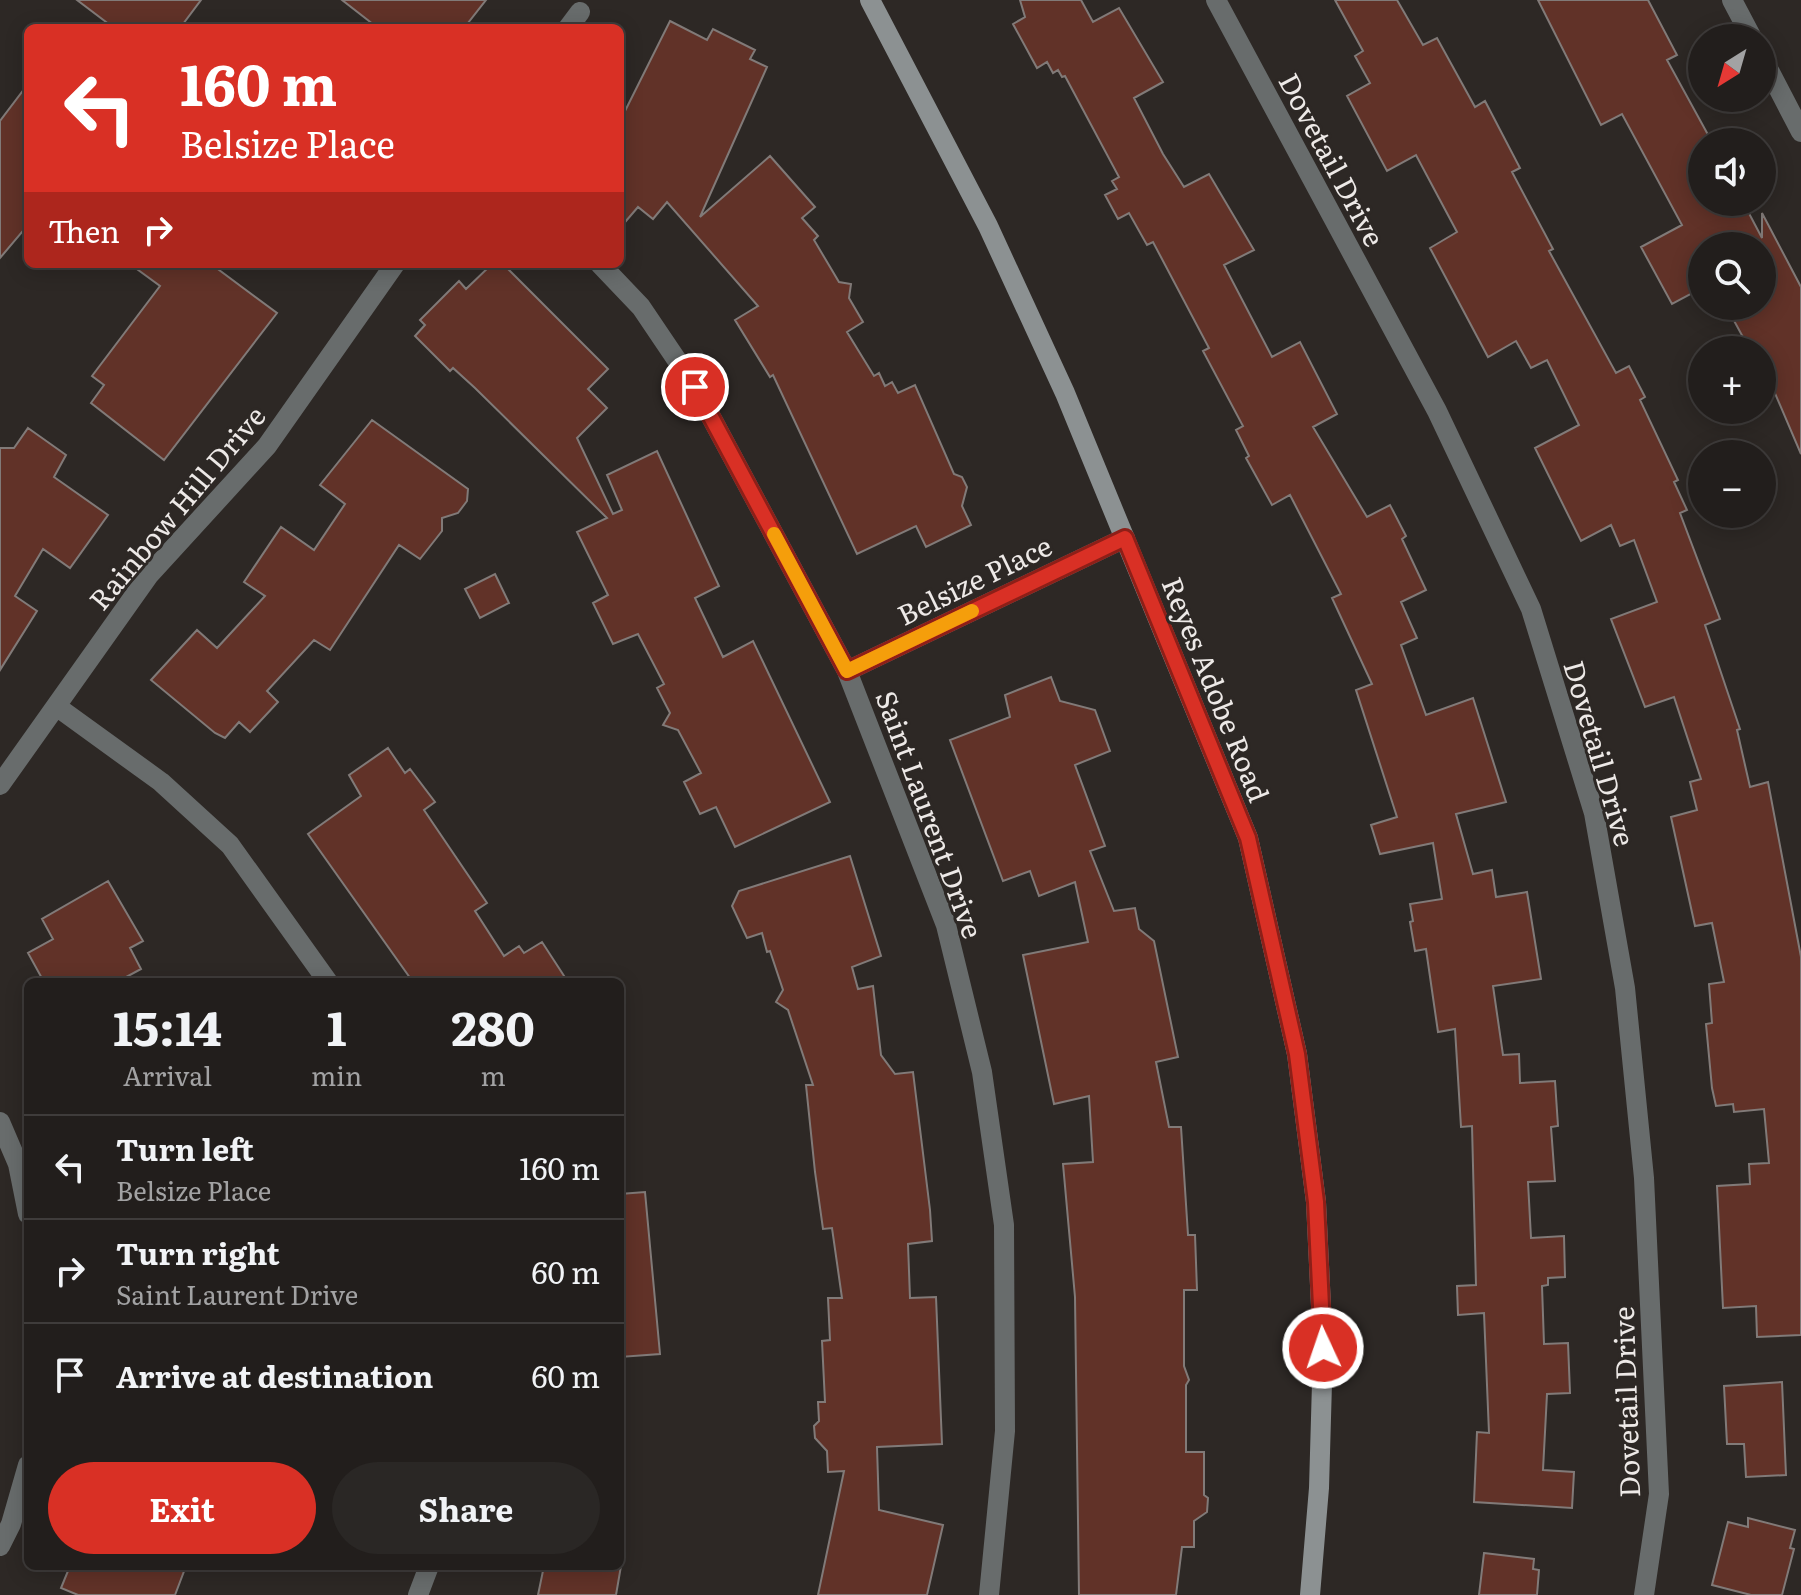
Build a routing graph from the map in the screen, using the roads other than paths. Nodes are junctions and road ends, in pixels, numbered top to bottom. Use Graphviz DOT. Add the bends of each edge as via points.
graph roads {
  1 [pos="870,0"];
  2 [pos="1216,0"];
  3 [pos="1732,0"];
  4 [pos="1745,24"];
  5 [pos="1776,84"];
  6 [pos="1801,132"];
  7 [pos="392,268"];
  8 [pos="604,268"];
  9 [pos="1125,538"];
  10 [pos="847,671"];
  11 [pos="56,706"];
  12 [pos="0,785"];
  13 [pos="325,978"];
  14 [pos="0,1122"];
  15 [pos="24,1194"];
  16 [pos="24,1479"];
  17 [pos="0,1546"];
  18 [pos="427,1570"];
  19 [pos="418,1595"];
  20 [pos="989,1595"];
  21 [pos="1310,1595"];
  22 [pos="1644,1595"];
  1 -- 9 [label="street, Reyes Adobe Road" via="994,240"];
  2 -- 22 [label="street, Dovetail Drive" via="1437,411 1524,595 1594,813 1625,988 1644,1178 1659,1494"];
  3 -- 4 [label="street"];
  5 -- 6 [label="street"];
  7 -- 11 [label="street, Rainbow Hill Drive" via="267,446 149,575"];
  8 -- 10 [label="street, Saint Laurent Drive" via="641,307 695,387"];
  9 -- 10 [label="street, Belsize Place"];
  9 -- 21 [label="street, Reyes Adobe Road" via="1248,838 1297,1054 1316,1202 1323,1348"];
  10 -- 20 [label="street, Saint Laurent Drive" via="946,925 982,1072 1004,1225 1005,1431"];
  11 -- 12 [label="street, Rainbow Hill Drive"];
  11 -- 13 [label="street" via="161,782 230,845"];
  14 -- 15 [label="street"];
  16 -- 17 [label="street"];
  18 -- 19 [label="street"];
}
